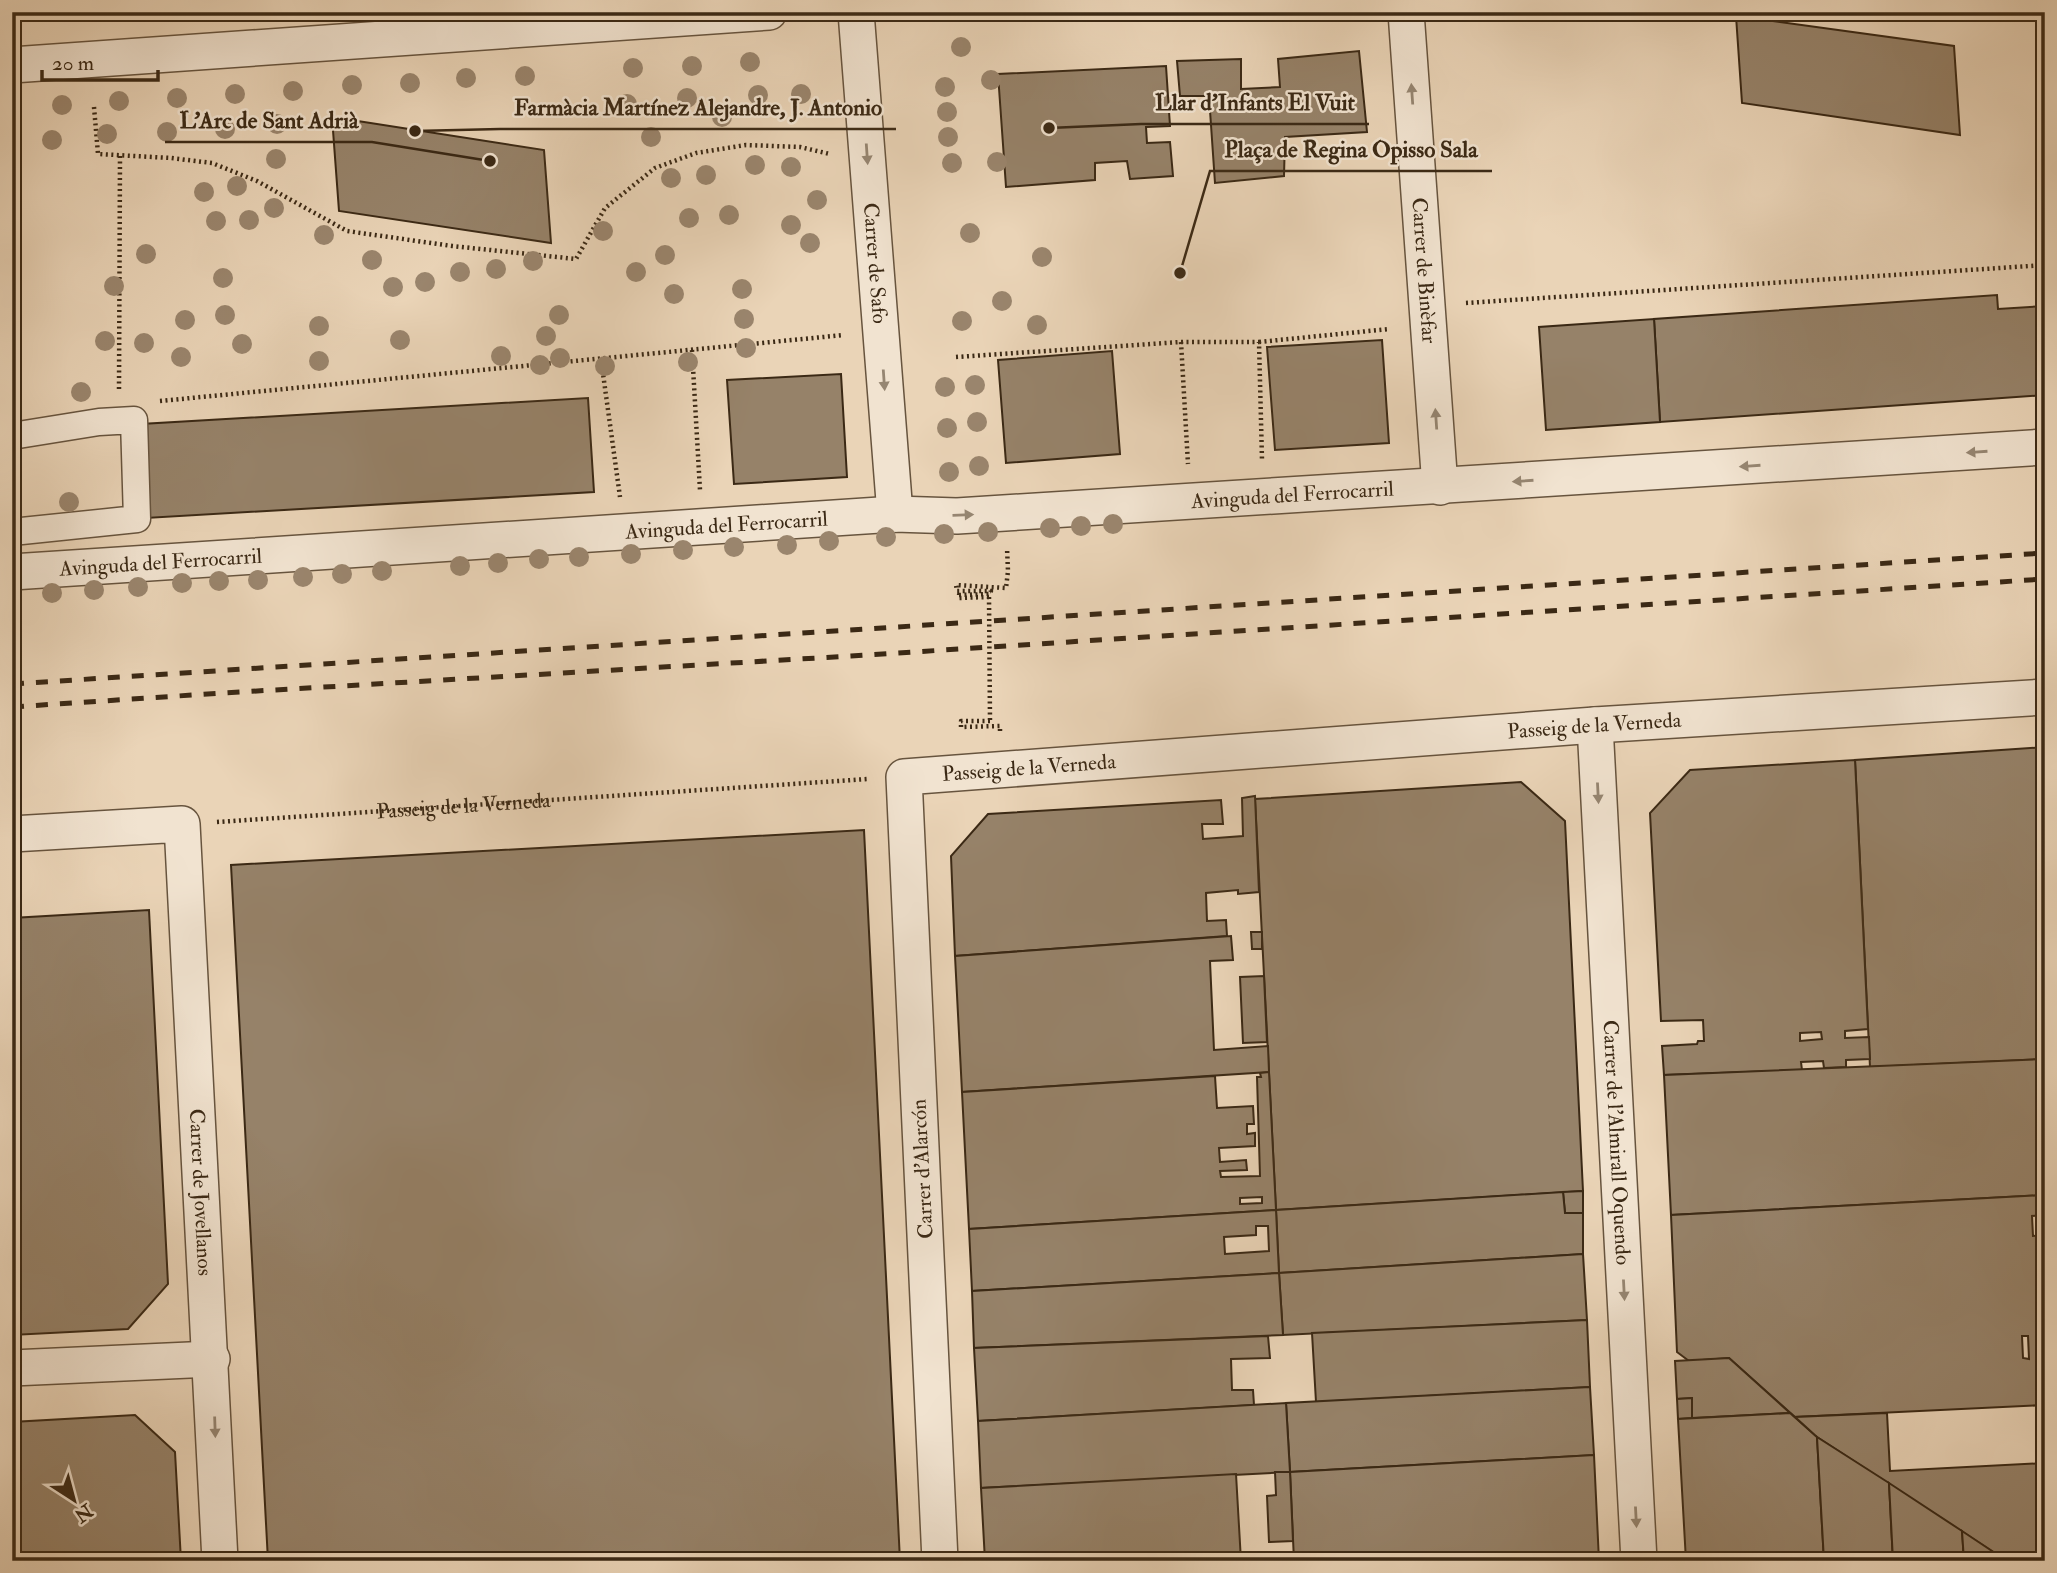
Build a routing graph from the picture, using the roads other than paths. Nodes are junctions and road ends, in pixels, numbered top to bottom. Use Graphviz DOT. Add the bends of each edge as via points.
graph roads {
  1 [pos="769,12"];
  2 [pos="856,12"];
  3 [pos="1406,12"];
  4 [pos="12,65"];
  5 [pos="12,436"];
  6 [pos="2045,447"];
  7 [pos="1440,487"];
  8 [pos="895,514"];
  9 [pos="12,532"];
  10 [pos="12,572"];
  11 [pos="2045,696"];
  12 [pos="1595,725"];
  13 [pos="904,777"];
  14 [pos="12,834"];
  15 [pos="212,1359"];
  16 [pos="12,1368"];
  17 [pos="220,1561"];
  18 [pos="940,1561"];
  19 [pos="1639,1561"];
  1 -- 4 [label="street"];
  2 -- 8 [label="street, Carrer de Safo, one-way"];
  7 -- 3 [label="street, Carrer de Binèfar, one-way"];
  5 -- 9 [label="street" via="134,420 137,519"];
  6 -- 7 [label="street, one-way"];
  8 -- 7 [label="street, Avinguda del Ferrocarril, one-way" via="957,516"];
  8 -- 10 [label="street, Avinguda del Ferrocarril"];
  11 -- 12 [label="street, Passeig de la Verneda"];
  12 -- 13 [label="street, Passeig de la Verneda"];
  12 -- 19 [label="street, Carrer de l'Almirall Oquendo, one-way"];
  13 -- 18 [label="street, Carrer d'Alarcón"];
  14 -- 15 [label="street, Carrer de Jovellanos" via="182,824"];
  15 -- 16 [label="street"];
  15 -- 17 [label="street, Carrer de Jovellanos, one-way"];
}
